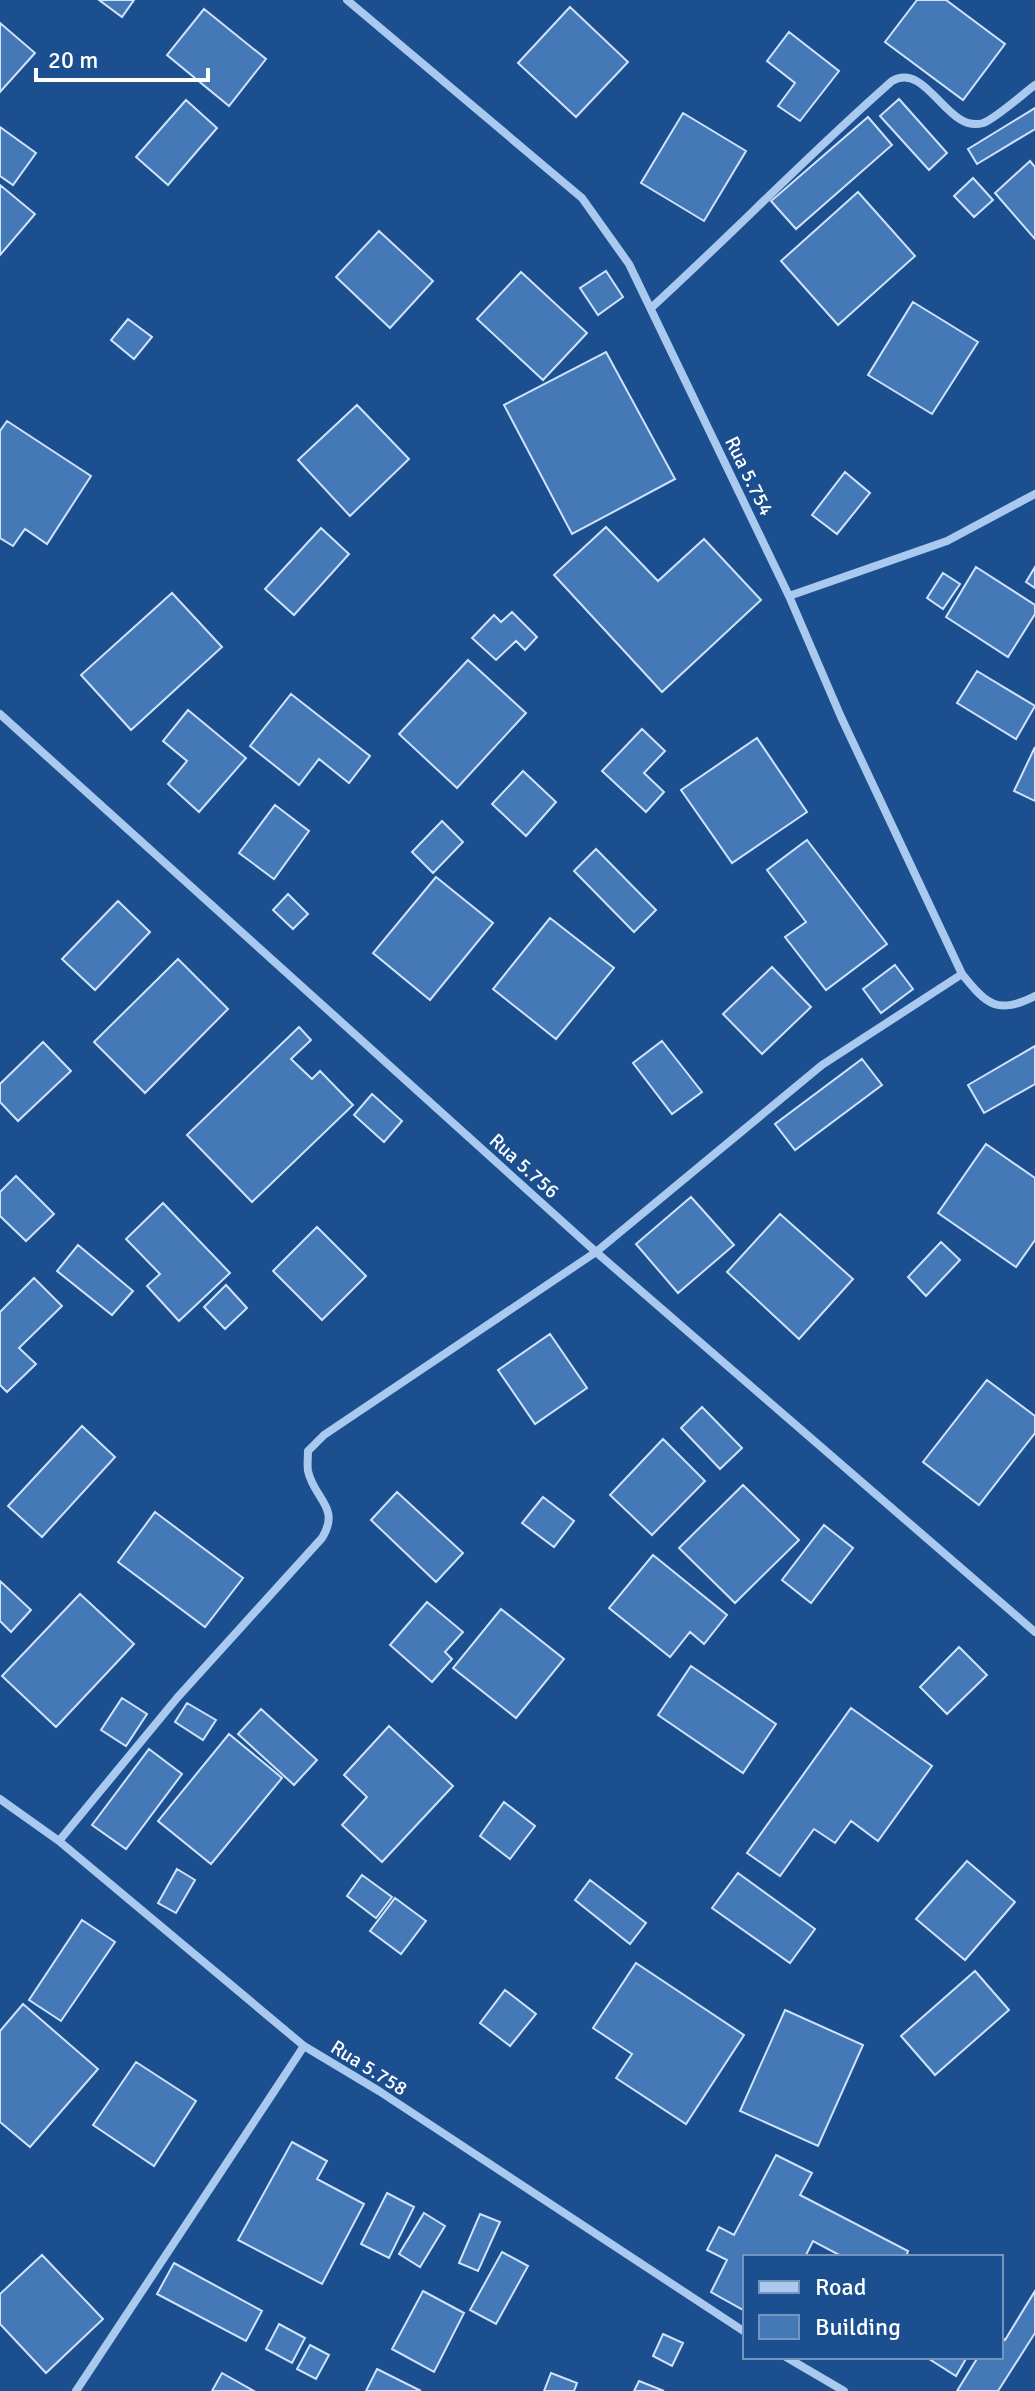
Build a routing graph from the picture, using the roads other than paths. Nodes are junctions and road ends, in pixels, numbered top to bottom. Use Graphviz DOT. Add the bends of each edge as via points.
graph roads {
  1 [pos="347,0"];
  2 [pos="1035,85"];
  3 [pos="651,308"];
  4 [pos="1035,494"];
  5 [pos="789,596"];
  6 [pos="0,714"];
  7 [pos="962,974"];
  8 [pos="1035,996"];
  9 [pos="596,1252"];
  10 [pos="1035,1632"];
  11 [pos="0,1799"];
  12 [pos="59,1841"];
  13 [pos="304,2046"];
  14 [pos="743,2331"];
  15 [pos="789,2359"];
  16 [pos="76,2391"];
  17 [pos="844,2391"];
  1 -- 3 [label="street, Rua 5.754" via="582,198 629,264"];
  2 -- 3 [label="street" via="984,123 971,124 913,78 892,81"];
  3 -- 5 [label="street, Rua 5.754"];
  4 -- 5 [label="street" via="947,541"];
  5 -- 7 [label="street, Rua 5.754"];
  6 -- 9 [label="street, Rua 5.756"];
  7 -- 8 [label="street, Rua 5.754" via="978,994 1000,1007"];
  7 -- 9 [label="street" via="822,1065"];
  9 -- 10 [label="street, Rua 5.756"];
  9 -- 12 [label="street" via="324,1435 308,1451 308,1473 330,1513 322,1538 177,1698"];
  11 -- 12 [label="street, Rua 5.758"];
  12 -- 13 [label="street, Rua 5.758"];
  13 -- 14 [label="street, Rua 5.758"];
  13 -- 16 [label="street"];
  15 -- 17 [label="street"];
}
